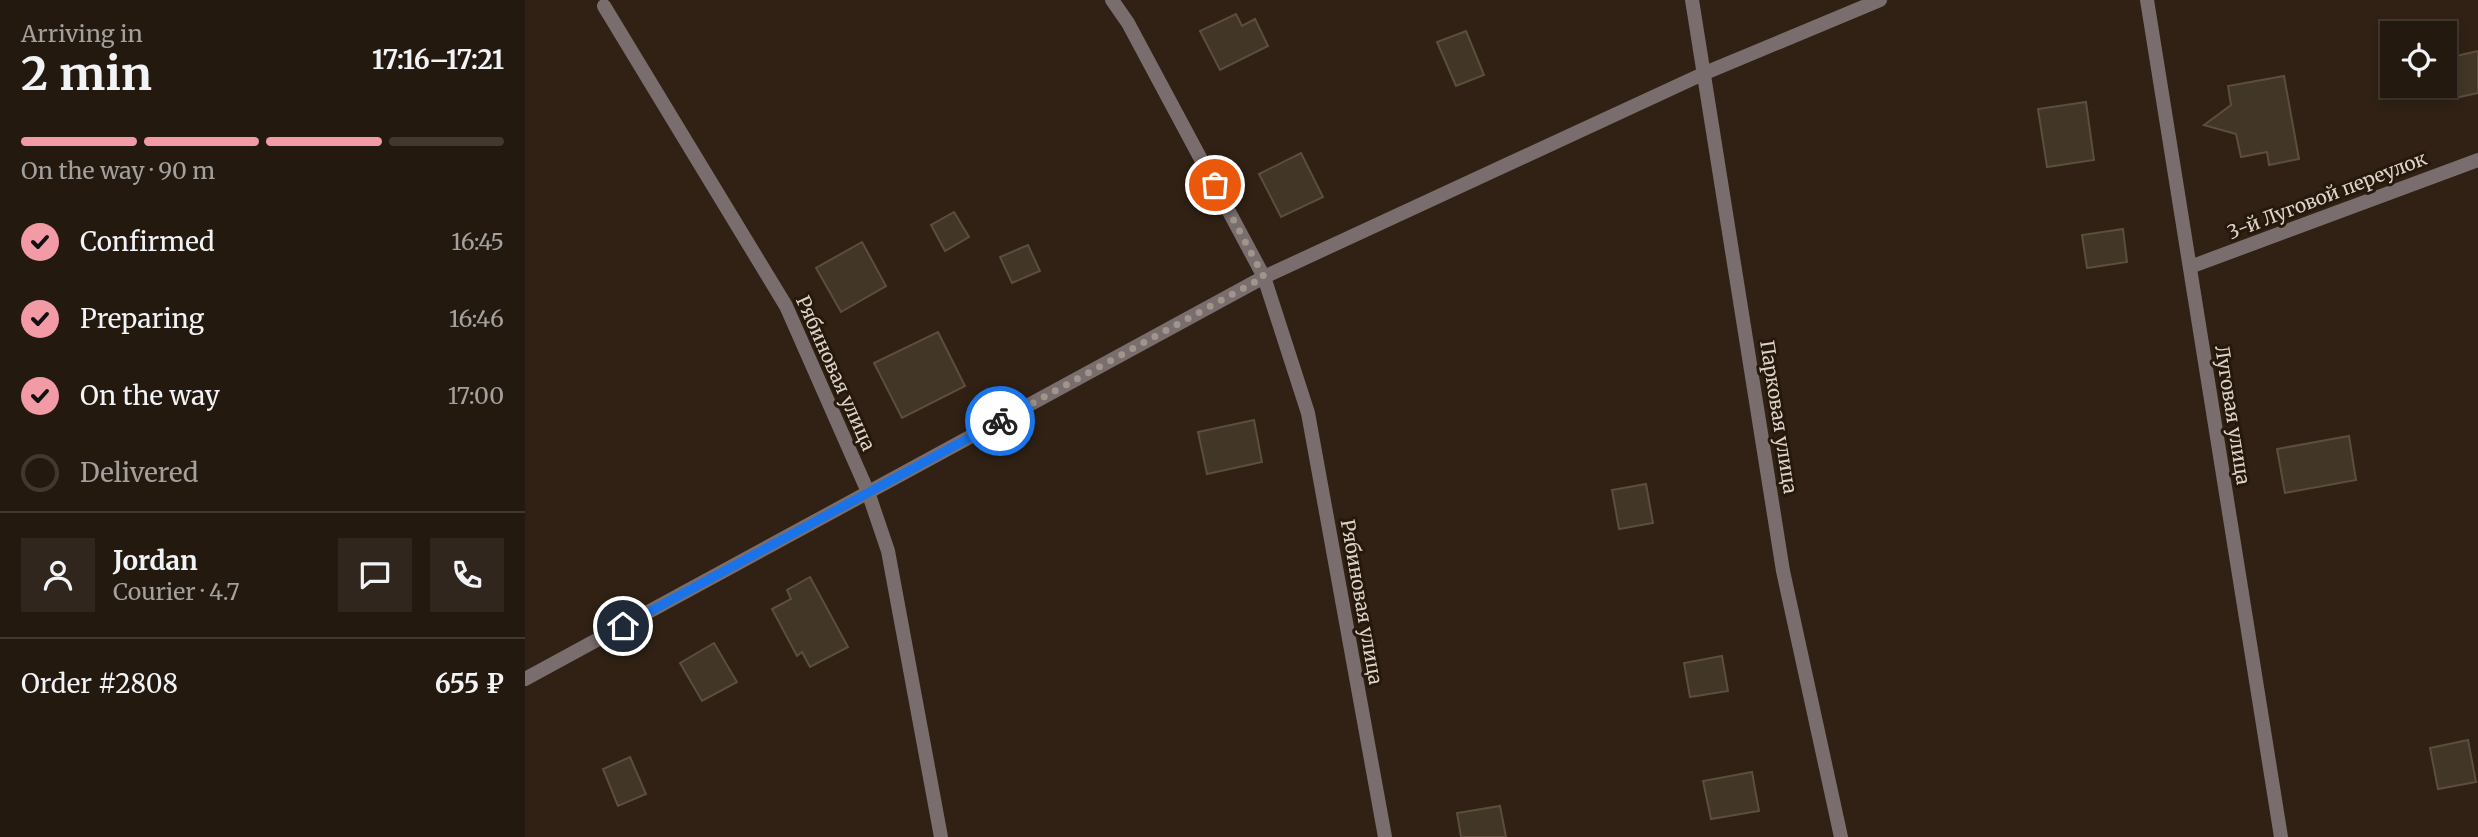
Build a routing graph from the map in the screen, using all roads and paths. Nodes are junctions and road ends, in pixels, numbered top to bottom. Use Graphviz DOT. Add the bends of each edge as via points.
graph roads {
  1 [pos="1112,0"];
  2 [pos="1692,0"];
  3 [pos="1880,0"];
  4 [pos="2147,0"];
  5 [pos="604,6"];
  6 [pos="1705,73"];
  7 [pos="2478,160"];
  8 [pos="2190,267"];
  9 [pos="1264,277"];
  10 [pos="867,492"];
  11 [pos="525,680"];
  12 [pos="941,837"];
  13 [pos="1385,837"];
  14 [pos="1841,837"];
  15 [pos="2281,837"];
  1 -- 9 [label="street, Рябиновая улица"];
  2 -- 6 [label="street, Парковая улица"];
  3 -- 6 [label="street"];
  4 -- 8 [label="street, Луговая улица"];
  5 -- 10 [label="street, Рябиновая улица" via="786,306"];
  6 -- 9 [label="street"];
  6 -- 14 [label="street, Парковая улица" via="1783,571"];
  7 -- 8 [label="street, 3-й Луговой переулок"];
  8 -- 15 [label="street, Луговая улица"];
  9 -- 10 [label="street"];
  9 -- 13 [label="street, Рябиновая улица" via="1308,413"];
  10 -- 11 [label="street"];
  10 -- 12 [label="street, Рябиновая улица" via="888,551"];
}
